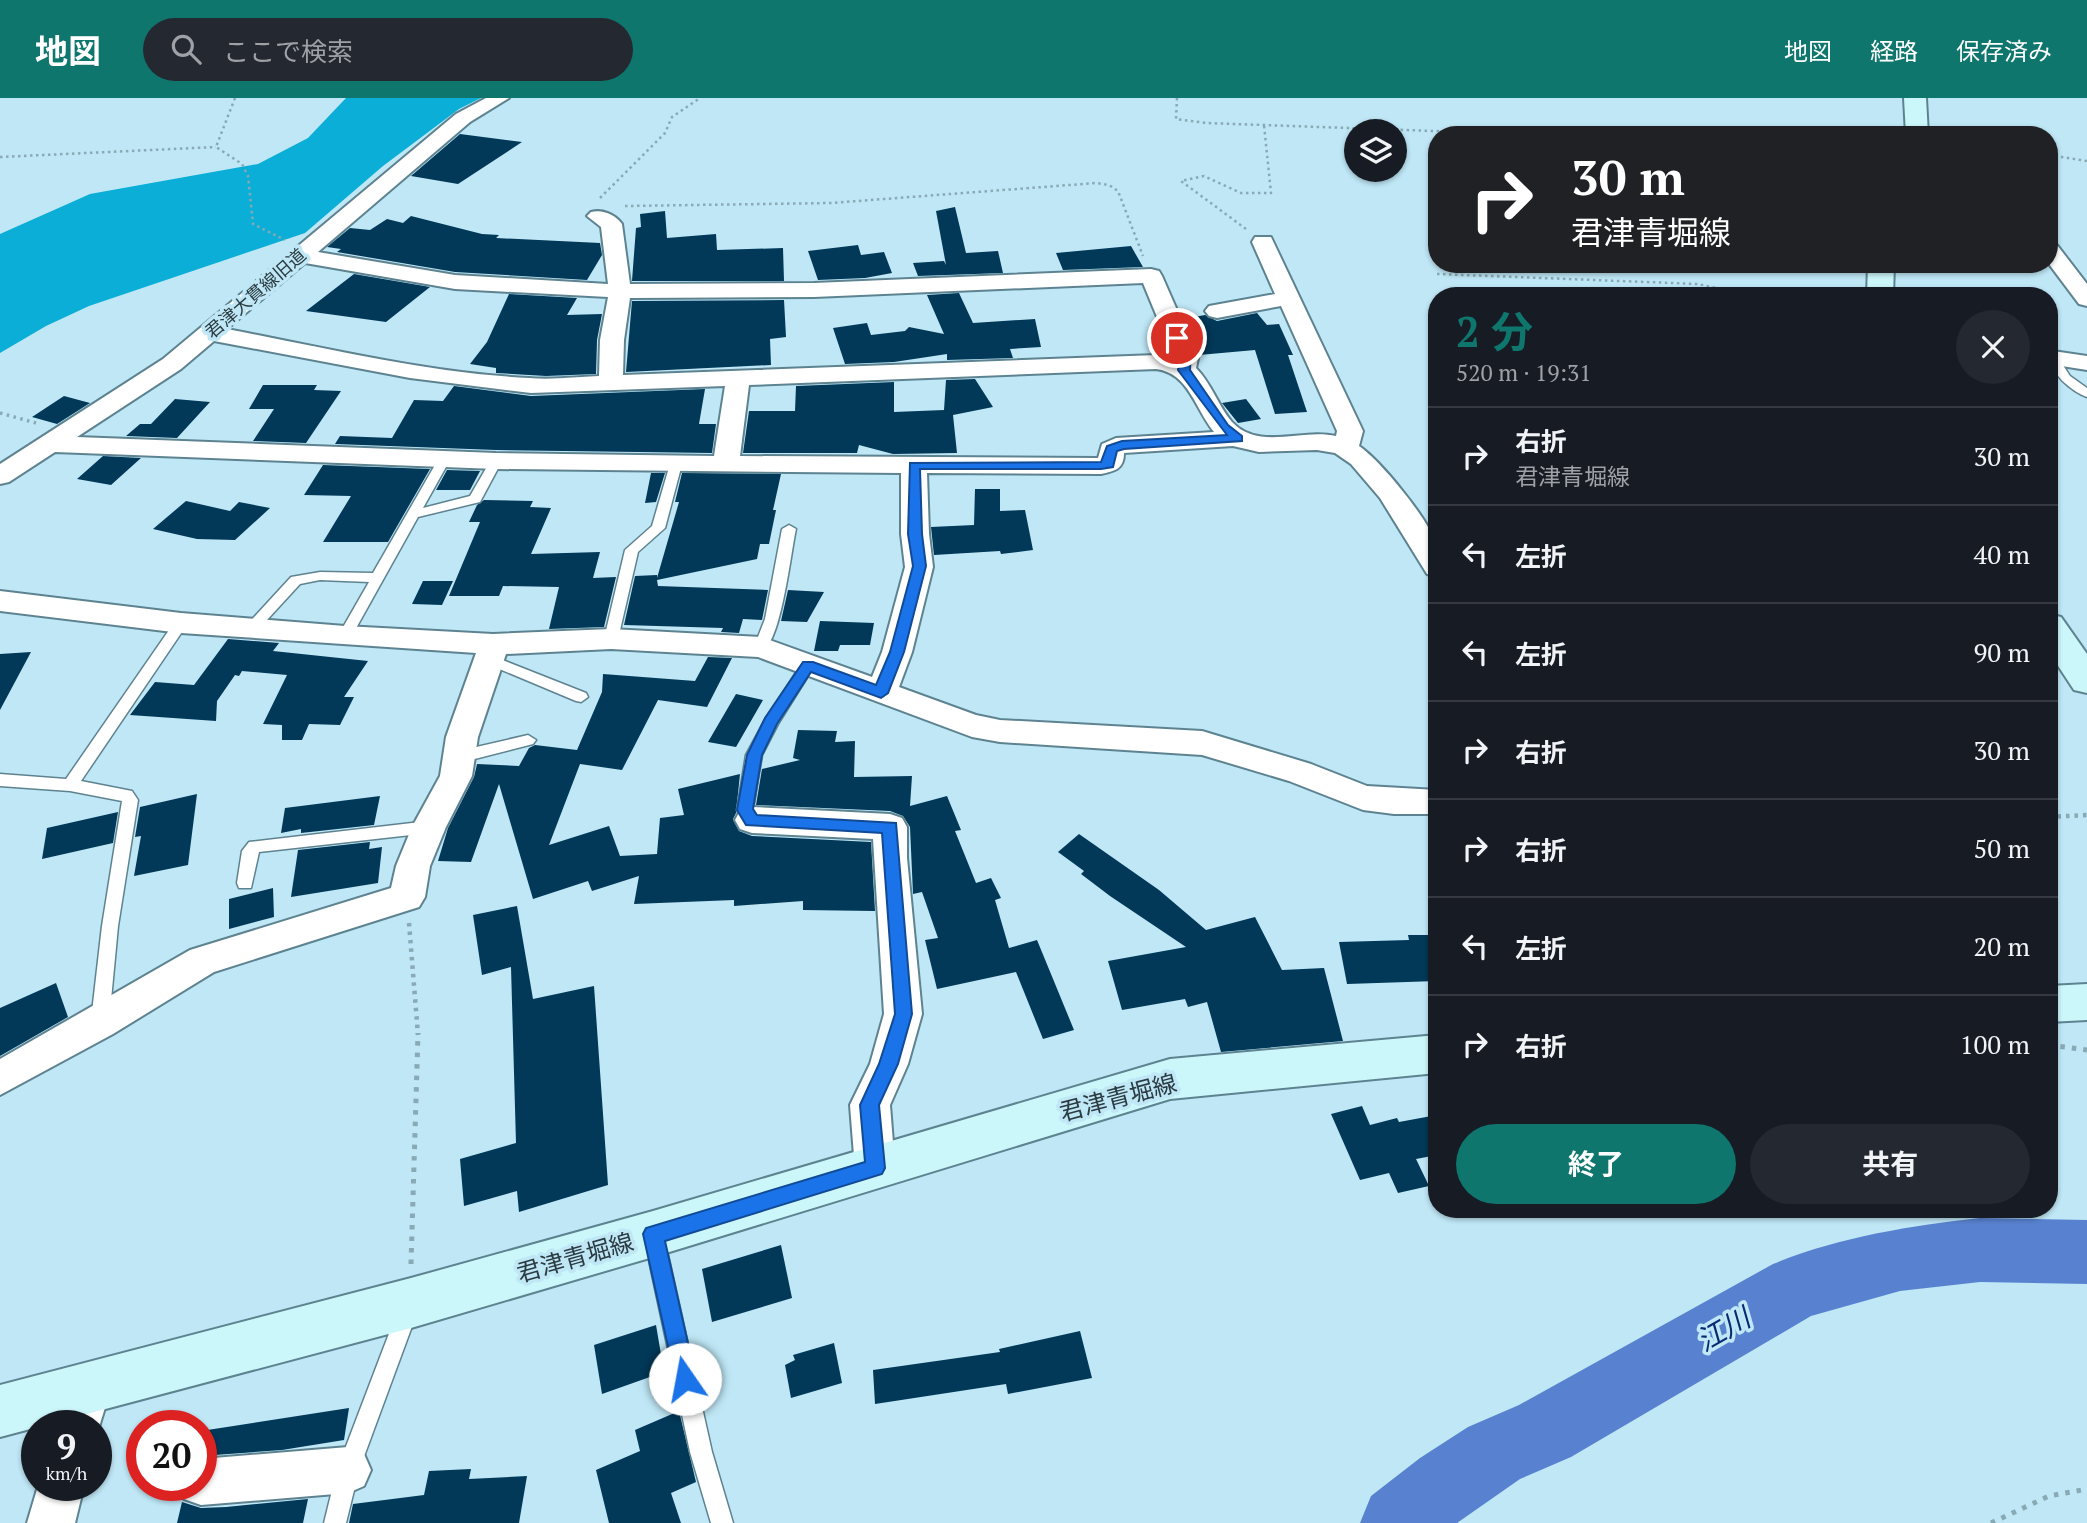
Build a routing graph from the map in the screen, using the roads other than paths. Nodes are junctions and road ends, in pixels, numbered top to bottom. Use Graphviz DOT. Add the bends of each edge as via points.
graph roads {
  1 [pos="500,98"];
  2 [pos="1915,98"];
  3 [pos="1917,126"];
  4 [pos="596,212"];
  5 [pos="1263,242"];
  6 [pos="299,255"];
  7 [pos="2058,262"];
  8 [pos="620,292"];
  9 [pos="1289,298"];
  10 [pos="2087,299"];
  11 [pos="1217,311"];
  12 [pos="210,333"];
  13 [pos="2058,359"];
  14 [pos="2087,363"];
  15 [pos="2058,366"];
  16 [pos="1184,370"];
  17 [pos="738,378"];
  18 [pos="611,383"];
  19 [pos="2087,394"];
  20 [pos="1238,439"];
  21 [pos="50,444"];
  22 [pos="1346,447"];
  23 [pos="444,458"];
  24 [pos="496,461"];
  25 [pos="677,464"];
  26 [pos="726,464"];
  27 [pos="914,465"];
  28 [pos="0,476"];
  29 [pos="415,514"];
  30 [pos="789,529"];
  31 [pos="1428,554"];
  32 [pos="378,578"];
  33 [pos="0,601"];
  34 [pos="181,623"];
  35 [pos="250,630"];
  36 [pos="345,636"];
  37 [pos="2058,638"];
  38 [pos="611,639"];
  39 [pos="761,648"];
  40 [pos="491,652"];
  41 [pos="808,665"];
  42 [pos="2087,681"];
  43 [pos="881,693"];
  44 [pos="581,697"];
  45 [pos="528,740"];
  46 [pos="459,757"];
  47 [pos="0,780"];
  48 [pos="70,785"];
  49 [pos="1428,802"];
  50 [pos="752,820"];
  51 [pos="429,827"];
  52 [pos="245,883"];
  53 [pos="2087,1002"];
  54 [pos="2058,1004"];
  55 [pos="100,1023"];
  56 [pos="1428,1055"];
  57 [pos="0,1078"];
  58 [pos="875,1168"];
  59 [pos="653,1234"];
  60 [pos="411,1303"];
  61 [pos="83,1407"];
  62 [pos="0,1411"];
  63 [pos="348,1470"];
  64 [pos="217,1481"];
  65 [pos="57,1501"];
  66 [pos="51,1523"];
  67 [pos="335,1523"];
  68 [pos="722,1523"];
  1 -- 6 [label="street, 君津大貫線旧道" via="463,118"];
  2 -- 3 [label="main road"];
  4 -- 8 [label="street" via="611,225"];
  5 -- 9 [label="street"];
  6 -- 8 [label="street" via="422,278"];
  6 -- 12 [label="street, 君津大貫線旧道"];
  7 -- 10 [label="street"];
  8 -- 16 [label="street" via="1151,276 1186,358"];
  8 -- 18 [label="street"];
  9 -- 11 [label="street"];
  9 -- 22 [label="street" via="1350,432"];
  12 -- 18 [label="street" via="494,383"];
  12 -- 21 [label="street, 君津大貫線旧道" via="172,364"];
  13 -- 14 [label="street"];
  15 -- 19 [label="lane"];
  16 -- 17 [label="street" via="1156,362"];
  16 -- 20 [label="street" via="1224,427"];
  17 -- 18 [label="street"];
  17 -- 26 [label="street"];
  20 -- 22 [label="street" via="1329,442"];
  20 -- 27 [label="street" via="1122,445 1111,449 1109,464 1101,466"];
  21 -- 23 [label="street"];
  21 -- 28 [label="street, 君津大貫線旧道"];
  22 -- 31 [label="street" via="1381,483"];
  23 -- 24 [label="street"];
  23 -- 29 [label="lane"];
  24 -- 25 [label="street"];
  24 -- 29 [label="lane" via="475,499"];
  25 -- 26 [label="street"];
  25 -- 38 [label="lane" via="658,528 632,550"];
  26 -- 27 [label="street"];
  27 -- 43 [label="street" via="919,566 897,652"];
  29 -- 32 [label="lane"];
  30 -- 39 [label="lane" via="772,620"];
  32 -- 35 [label="lane" via="296,580"];
  32 -- 36 [label="lane"];
  33 -- 34 [label="street"];
  34 -- 35 [label="street"];
  34 -- 48 [label="lane"];
  35 -- 36 [label="street"];
  36 -- 40 [label="street"];
  37 -- 42 [label="main road"];
  38 -- 39 [label="street"];
  38 -- 40 [label="street"];
  39 -- 41 [label="street"];
  40 -- 44 [label="lane"];
  40 -- 46 [label="street"];
  41 -- 43 [label="street"];
  41 -- 50 [label="lane" via="754,755 745,810"];
  43 -- 49 [label="street" via="972,726 1202,743 1242,752 1363,798"];
  45 -- 46 [label="lane"];
  46 -- 51 [label="street" via="456,776"];
  47 -- 48 [label="lane"];
  48 -- 55 [label="lane" via="126,795 130,800"];
  50 -- 58 [label="street" via="890,827 904,1014 870,1105"];
  51 -- 52 [label="lane" via="255,846 250,851"];
  51 -- 55 [label="street" via="413,866 407,897 204,961"];
  53 -- 54 [label="main road"];
  55 -- 57 [label="street"];
  56 -- 58 [label="main road, 君津青堀線" via="1170,1079"];
  58 -- 59 [label="main road, 君津青堀線"];
  59 -- 60 [label="main road, 君津青堀線"];
  59 -- 68 [label="lane" via="701,1452"];
  60 -- 61 [label="main road, 君津青堀線"];
  60 -- 63 [label="lane"];
  61 -- 62 [label="main road, 君津青堀線"];
  63 -- 64 [label="street"];
  63 -- 67 [label="lane"];
  65 -- 66 [label="street"];
}
